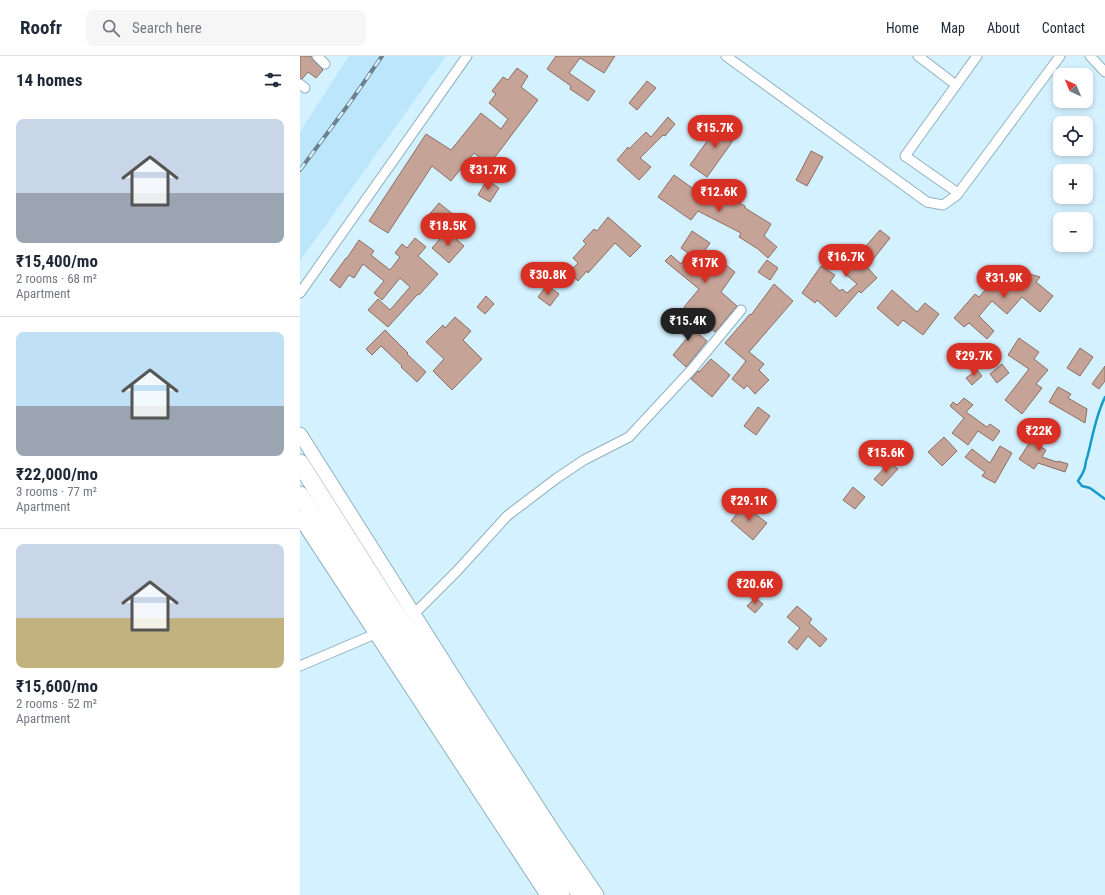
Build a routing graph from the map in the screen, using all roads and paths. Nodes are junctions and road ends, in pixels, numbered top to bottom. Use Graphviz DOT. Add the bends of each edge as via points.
graph roads {
  1 [pos="317,56"];
  2 [pos="467,56"];
  3 [pos="726,56"];
  4 [pos="918,56"];
  5 [pos="977,56"];
  6 [pos="1060,56"];
  7 [pos="1090,56"];
  8 [pos="326,64"];
  9 [pos="1105,72"];
  10 [pos="956,85"];
  11 [pos="958,193"];
  12 [pos="300,293"];
  13 [pos="741,310"];
  14 [pos="300,434"];
  15 [pos="300,462"];
  16 [pos="300,495"];
  17 [pos="300,518"];
  18 [pos="377,599"];
  19 [pos="414,614"];
  20 [pos="375,634"];
  21 [pos="300,666"];
  22 [pos="547,895"];
  23 [pos="561,895"];
  24 [pos="580,895"];
  25 [pos="597,895"];
  1 -- 8 [label="street"];
  2 -- 12 [label="street"];
  3 -- 11 [label="street" via="927,202 943,205"];
  4 -- 10 [label="street"];
  5 -- 10 [label="street"];
  6 -- 11 [label="street"];
  7 -- 9 [label="street"];
  10 -- 11 [label="street" via="905,156"];
  13 -- 19 [label="street" via="693,368 629,437 584,460 507,516"];
  14 -- 19 [label="street"];
  15 -- 18 [label="highway"];
  16 -- 18 [label="highway"];
  17 -- 20 [label="street"];
  18 -- 23 [label="highway"];
  18 -- 24 [label="highway"];
  19 -- 25 [label="street"];
  20 -- 21 [label="street"];
  20 -- 22 [label="street"];
}
